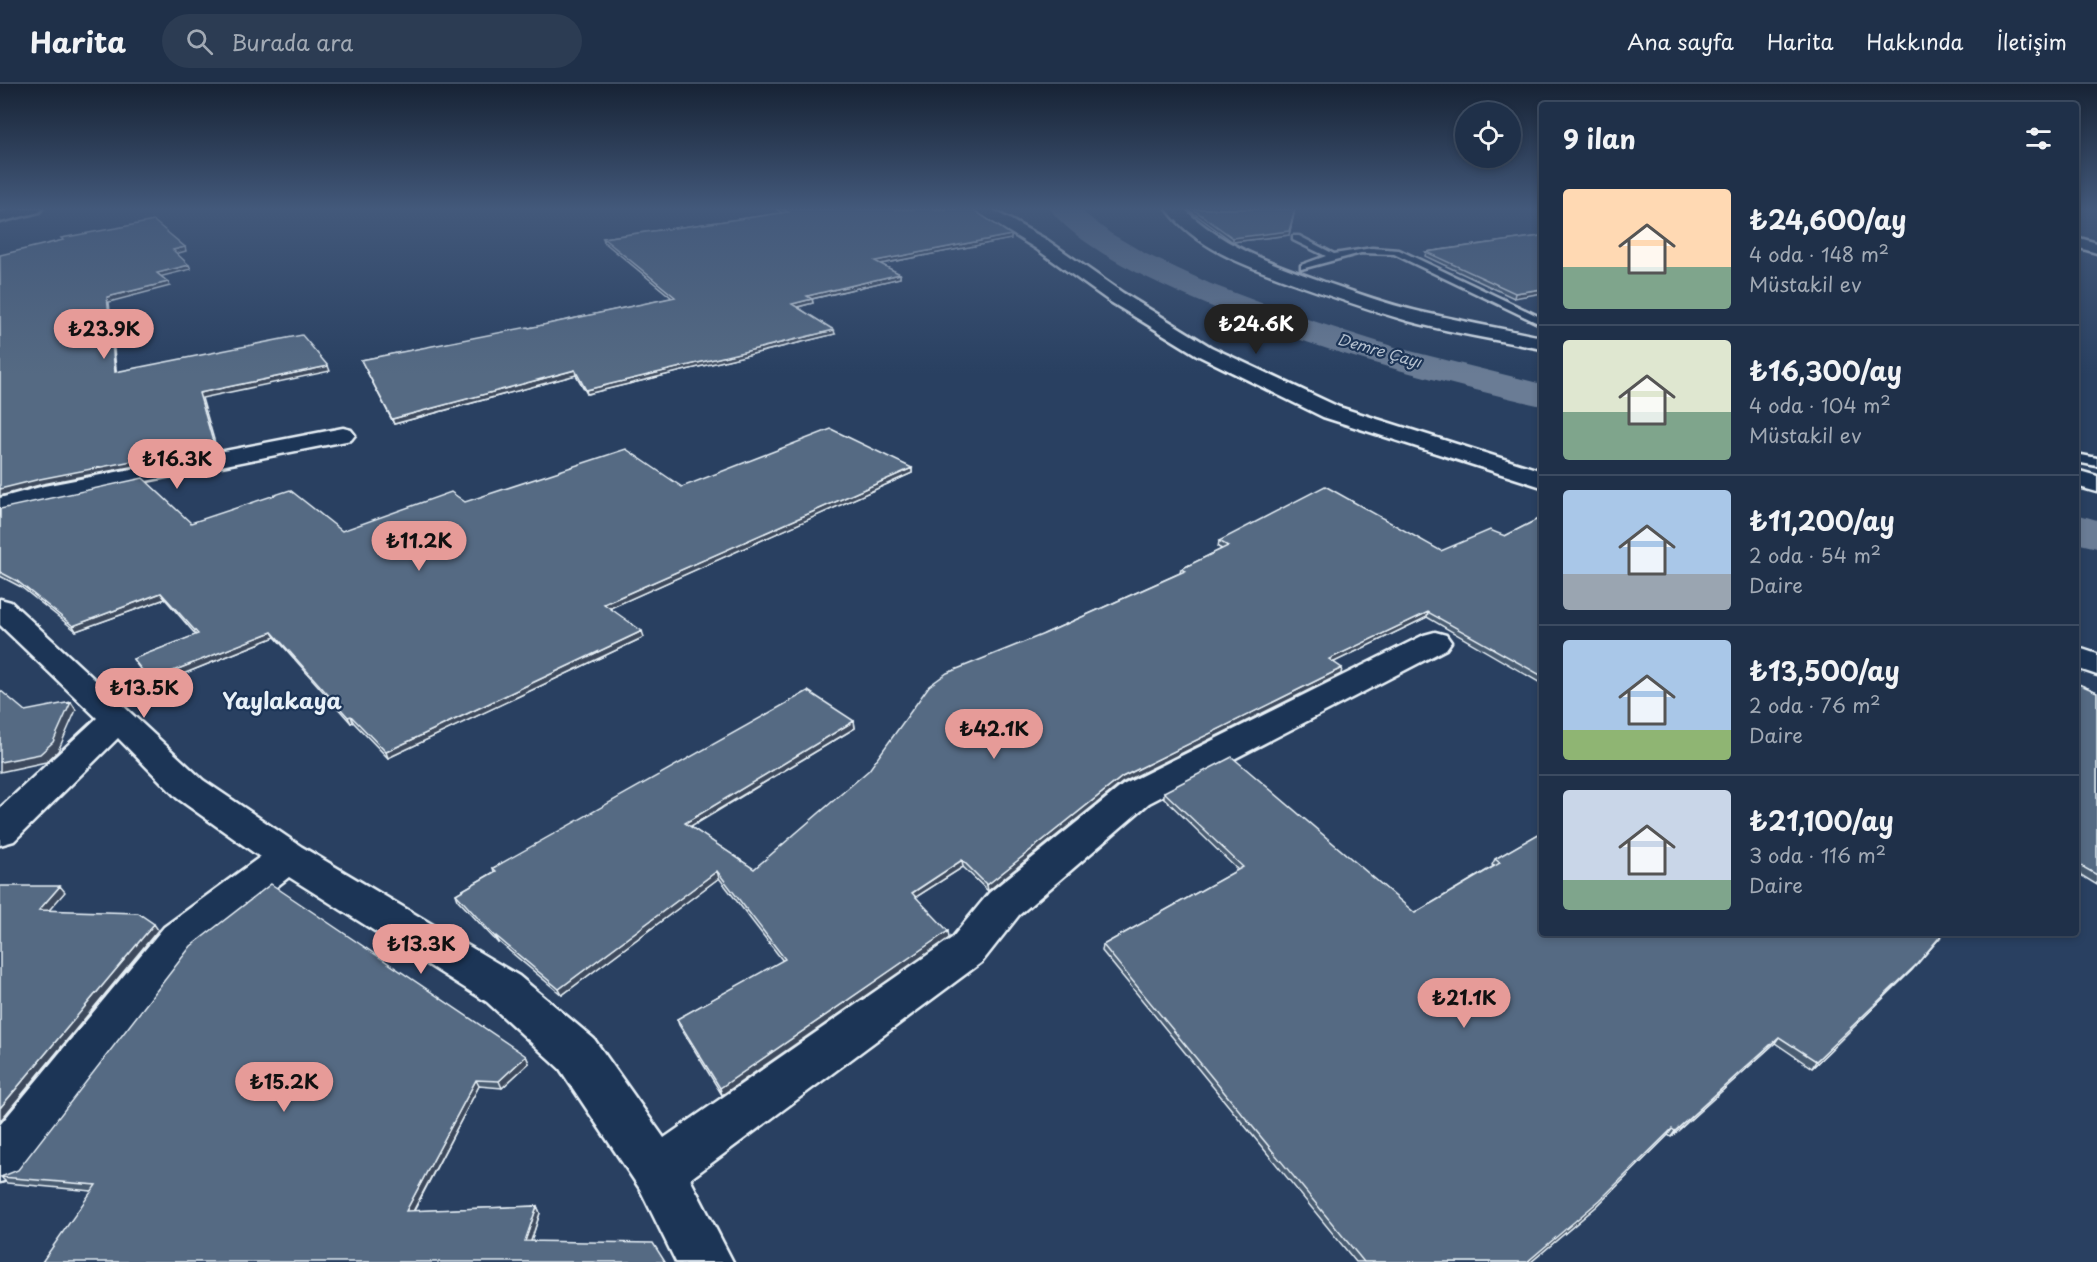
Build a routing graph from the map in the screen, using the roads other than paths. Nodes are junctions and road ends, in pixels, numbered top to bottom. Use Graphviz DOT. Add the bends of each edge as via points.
graph roads {
  1 [pos="1069,264"];
  2 [pos="1260,264"];
  3 [pos="1312,264"];
  4 [pos="1421,264"];
  5 [pos="1304,267"];
  6 [pos="1539,321"];
  7 [pos="1539,342"];
  8 [pos="343,435"];
  9 [pos="2079,459"];
  10 [pos="2097,462"];
  11 [pos="1539,478"];
  12 [pos="2079,479"];
  13 [pos="2097,484"];
  14 [pos="0,506"];
  15 [pos="0,608"];
  16 [pos="1434,642"];
  17 [pos="2079,658"];
  18 [pos="2097,665"];
  19 [pos="118,718"];
  20 [pos="0,831"];
  21 [pos="288,857"];
  22 [pos="0,1158"];
  23 [pos="658,1172"];
  24 [pos="705,1262"];
  1 -- 11 [label="street" via="1204,351 1331,412"];
  2 -- 7 [label="street" via="1416,317"];
  3 -- 5 [label="lane"];
  4 -- 6 [label="lane"];
  8 -- 14 [label="street"];
  9 -- 10 [label="lane"];
  12 -- 13 [label="street"];
  15 -- 19 [label="street"];
  16 -- 23 [label="street" via="1136,794 1004,904 968,950"];
  17 -- 18 [label="street"];
  19 -- 20 [label="street"];
  19 -- 21 [label="street" via="189,789"];
  21 -- 22 [label="street" via="179,939 5,1158"];
  21 -- 23 [label="street" via="503,988 577,1054"];
  23 -- 24 [label="street"];
}
